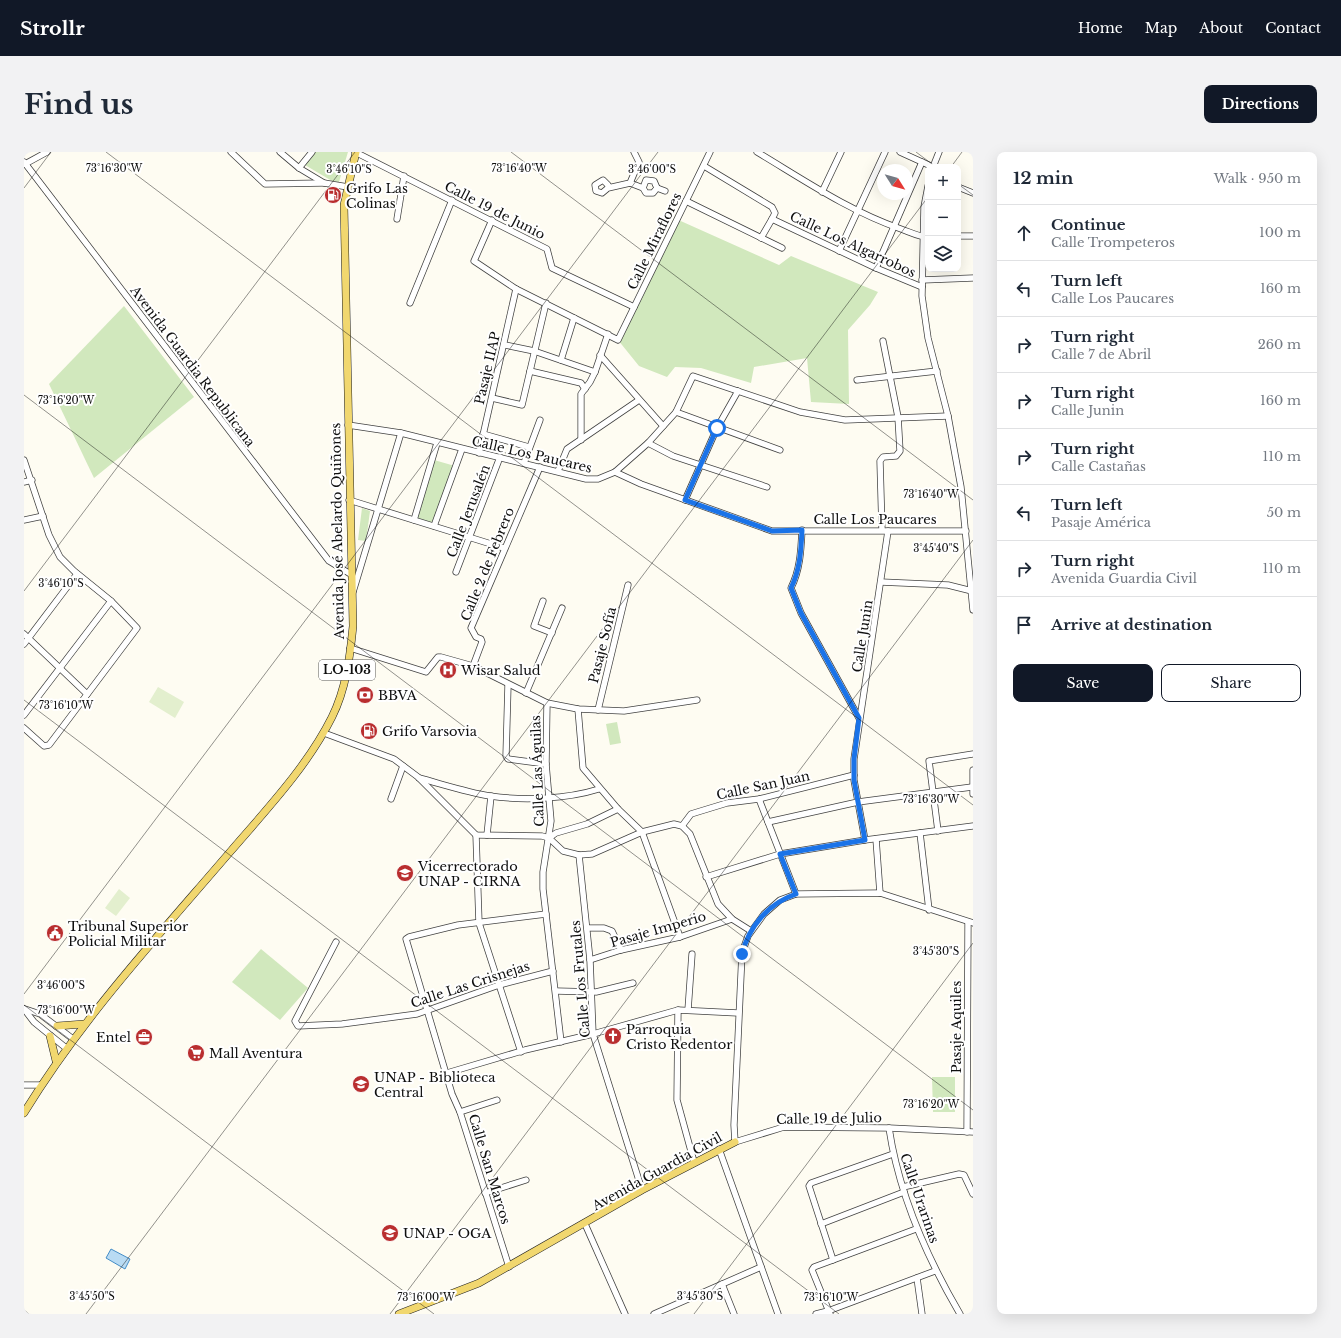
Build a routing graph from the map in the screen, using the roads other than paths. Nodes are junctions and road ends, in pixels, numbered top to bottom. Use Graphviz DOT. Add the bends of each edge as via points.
graph roads {
  1 [pos="47,152"];
  2 [pos="231,152"];
  3 [pos="280,152"];
  4 [pos="312,152"];
  5 [pos="356,152"];
  6 [pos="634,152"];
  7 [pos="710,152"];
  8 [pos="757,152"];
  9 [pos="841,152"];
  10 [pos="885,152"];
  11 [pos="900,152"];
  12 [pos="939,152"];
  13 [pos="922,162"];
  14 [pos="25,163"];
  15 [pos="926,164"];
  16 [pos="934,164"];
  17 [pos="704,166"];
  18 [pos="300,168"];
  19 [pos="404,176"];
  20 [pos="630,182"];
  21 [pos="324,183"];
  22 [pos="348,187"];
  23 [pos="608,188"];
  24 [pos="642,188"];
  25 [pos="657,188"];
  26 [pos="961,188"];
  27 [pos="666,192"];
  28 [pos="822,192"];
  29 [pos="973,193"];
  30 [pos="452,200"];
  31 [pos="925,200"];
  32 [pos="686,201"];
  33 [pos="857,211"];
  34 [pos="396,218"];
  35 [pos="772,219"];
  36 [pos="492,220"];
  37 [pos="894,226"];
  38 [pos="926,236"];
  39 [pos="961,236"];
  40 [pos="973,236"];
  41 [pos="925,237"];
  42 [pos="761,238"];
  43 [pos="782,248"];
  44 [pos="925,248"];
  45 [pos="839,250"];
  46 [pos="876,268"];
  47 [pos="973,278"];
  48 [pos="922,280"];
  49 [pos="922,287"];
  50 [pos="516,289"];
  51 [pos="410,303"];
  52 [pos="546,303"];
  53 [pos="634,307"];
  54 [pos="574,318"];
  55 [pos="608,334"];
  56 [pos="883,341"];
  57 [pos="505,345"];
  58 [pos="534,351"];
  59 [pos="600,356"];
  60 [pos="561,360"];
  61 [pos="530,370"];
  62 [pos="937,371"];
  63 [pos="595,372"];
  64 [pos="889,376"];
  65 [pos="856,380"];
  66 [pos="585,389"];
  67 [pos="738,391"];
  68 [pos="492,398"];
  69 [pos="639,400"];
  70 [pos="676,412"];
  71 [pos="948,416"];
  72 [pos="898,417"];
  73 [pos="540,420"];
  74 [pos="348,425"];
  75 [pos="663,426"];
  76 [pos="717,428"];
  77 [pos="401,433"];
  78 [pos="483,434"];
  79 [pos="581,440"];
  80 [pos="437,443"];
  81 [pos="648,443"];
  82 [pos="529,447"];
  83 [pos="462,449"];
  84 [pos="780,450"];
  85 [pos="479,453"];
  86 [pos="500,457"];
  87 [pos="24,460"];
  88 [pos="524,463"];
  89 [pos="701,465"];
  90 [pos="540,467"];
  91 [pos="558,471"];
  92 [pos="614,472"];
  93 [pos="32,480"];
  94 [pos="24,482"];
  95 [pos="767,487"];
  96 [pos="348,500"];
  97 [pos="685,500"];
  98 [pos="378,509"];
  99 [pos="43,516"];
  100 [pos="24,520"];
  101 [pos="414,520"];
  102 [pos="434,526"];
  103 [pos="802,530"];
  104 [pos="882,530"];
  105 [pos="888,531"];
  106 [pos="966,531"];
  107 [pos="470,538"];
  108 [pos="504,548"];
  109 [pos="456,572"];
  110 [pos="77,574"];
  111 [pos="352,574"];
  112 [pos="881,582"];
  113 [pos="628,585"];
  114 [pos="972,591"];
  115 [pos="352,597"];
  116 [pos="111,601"];
  117 [pos="543,601"];
  118 [pos="562,608"];
  119 [pos="973,610"];
  120 [pos="552,633"];
  121 [pos="26,636"];
  122 [pos="24,644"];
  123 [pos="350,648"];
  124 [pos="473,666"];
  125 [pos="59,668"];
  126 [pos="508,685"];
  127 [pos="526,693"];
  128 [pos="87,694"];
  129 [pos="697,700"];
  130 [pos="547,703"];
  131 [pos="578,710"];
  132 [pos="598,710"];
  133 [pos="24,715"];
  134 [pos="859,718"];
  135 [pos="24,728"];
  136 [pos="324,733"];
  137 [pos="973,754"];
  138 [pos="546,764"];
  139 [pos="403,766"];
  140 [pos="973,770"];
  141 [pos="854,775"];
  142 [pos="418,777"];
  143 [pos="972,787"];
  144 [pos="599,789"];
  145 [pos="933,792"];
  146 [pos="973,794"];
  147 [pos="491,796"];
  148 [pos="548,798"];
  149 [pos="391,799"];
  150 [pos="760,799"];
  151 [pos="858,802"];
  152 [pos="618,809"];
  153 [pos="768,822"];
  154 [pos="682,826"];
  155 [pos="973,826"];
  156 [pos="938,831"];
  157 [pos="642,832"];
  158 [pos="920,833"];
  159 [pos="476,834"];
  160 [pos="487,835"];
  161 [pos="549,838"];
  162 [pos="876,839"];
  163 [pos="865,840"];
  164 [pos="780,854"];
  165 [pos="579,855"];
  166 [pos="706,877"];
  167 [pos="880,893"];
  168 [pos="796,894"];
  169 [pos="929,910"];
  170 [pos="546,914"];
  171 [pos="732,919"];
  172 [pos="479,923"];
  173 [pos="970,923"];
  174 [pos="588,928"];
  175 [pos="751,931"];
  176 [pos="680,937"];
  177 [pos="336,942"];
  178 [pos="621,950"];
  179 [pos="692,954"];
  180 [pos="590,960"];
  181 [pos="553,970"];
  182 [pos="633,983"];
  183 [pos="500,985"];
  184 [pos="556,992"];
  185 [pos="592,992"];
  186 [pos="24,1009"];
  187 [pos="427,1010"];
  188 [pos="678,1010"];
  189 [pos="688,1010"];
  190 [pos="738,1014"];
  191 [pos="84,1024"];
  192 [pos="57,1026"];
  193 [pos="593,1034"];
  194 [pos="50,1036"];
  195 [pos="73,1039"];
  196 [pos="561,1042"];
  197 [pos="970,1042"];
  198 [pos="66,1048"];
  199 [pos="521,1052"];
  200 [pos="56,1061"];
  201 [pos="447,1073"];
  202 [pos="24,1085"];
  203 [pos="41,1085"];
  204 [pos="497,1100"];
  205 [pos="460,1112"];
  206 [pos="24,1113"];
  207 [pos="889,1128"];
  208 [pos="970,1132"];
  209 [pos="735,1142"];
  210 [pos="719,1149"];
  211 [pos="893,1154"];
  212 [pos="694,1162"];
  213 [pos="526,1180"];
  214 [pos="904,1189"];
  215 [pos="642,1190"];
  216 [pos="485,1193"];
  217 [pos="973,1194"];
  218 [pos="585,1224"];
  219 [pos="821,1224"];
  220 [pos="916,1228"];
  221 [pos="833,1260"];
  222 [pos="509,1267"];
  223 [pos="761,1267"];
  224 [pos="935,1271"];
  225 [pos="917,1278"];
  226 [pos="722,1284"];
  227 [pos="829,1313"];
  228 [pos="921,1313"];
  229 [pos="399,1314"];
  230 [pos="625,1314"];
  231 [pos="654,1314"];
  232 [pos="734,1314"];
  233 [pos="778,1314"];
  234 [pos="816,1314"];
  235 [pos="960,1314"];
  1 -- 14 [label="street"];
  2 -- 21 [label="street" via="265,184"];
  3 -- 18 [label="street"];
  4 -- 18 [label="street"];
  5 -- 19 [label="street, Calle 19 de Junio"];
  5 -- 22 [label="main road, Avenida José Abelardo Quiñones / LO-103"];
  6 -- 20 [label="street" via="639,162"];
  7 -- 17 [label="street, Calle Miraflores"];
  8 -- 28 [label="street"];
  9 -- 28 [label="street"];
  10 -- 33 [label="street"];
  11 -- 13 [label="street"];
  12 -- 16 [label="street"];
  13 -- 15 [label="street"];
  13 -- 37 [label="street"];
  14 -- 111 [label="street, Avenida Guardia Republicana" via="329,561"];
  17 -- 32 [label="street, Calle Miraflores"];
  17 -- 35 [label="street, Calle Los Algarrobos" via="772,207 775,213"];
  18 -- 21 [label="street"];
  19 -- 30 [label="street, Calle 19 de Junio"];
  19 -- 34 [label="street"];
  20 -- 23 [label="street"];
  20 -- 24 [label="street"];
  21 -- 22 [label="street"];
  22 -- 74 [label="main road, Avenida José Abelardo Quiñones / LO-103" via="344,205"];
  24 -- 25 [label="street" via="650,194"];
  24 -- 25 [label="street" via="646,180 654,180"];
  25 -- 27 [label="street"];
  26 -- 29 [label="street"];
  28 -- 33 [label="street"];
  30 -- 36 [label="street, Calle 19 de Junio"];
  30 -- 51 [label="street"];
  31 -- 38 [label="street"];
  32 -- 42 [label="street"];
  32 -- 53 [label="street, Calle Miraflores"];
  33 -- 37 [label="street"];
  33 -- 45 [label="street"];
  35 -- 42 [label="street"];
  35 -- 45 [label="street, Calle Los Algarrobos"];
  36 -- 50 [label="street" via="474,261"];
  36 -- 53 [label="street, Calle 19 de Junio" via="547,249 552,268"];
  37 -- 41 [label="street"];
  37 -- 46 [label="street"];
  39 -- 40 [label="street"];
  42 -- 43 [label="street"];
  44 -- 48 [label="street"];
  45 -- 46 [label="street, Calle Los Algarrobos"];
  46 -- 49 [label="street, Calle Los Algarrobos"];
  47 -- 48 [label="street"];
  48 -- 49 [label="street"];
  49 -- 62 [label="street" via="928,338"];
  50 -- 52 [label="street"];
  50 -- 57 [label="street, Pasaje IIAP"];
  52 -- 54 [label="street"];
  52 -- 58 [label="street"];
  53 -- 55 [label="street, Calle Miraflores" via="618,340"];
  54 -- 55 [label="street"];
  54 -- 60 [label="street"];
  55 -- 59 [label="street"];
  56 -- 64 [label="street"];
  57 -- 58 [label="street"];
  57 -- 68 [label="street, Pasaje IIAP"];
  58 -- 60 [label="street"];
  58 -- 61 [label="street"];
  59 -- 63 [label="street"];
  59 -- 69 [label="street"];
  60 -- 63 [label="street"];
  61 -- 66 [label="street" via="581,383"];
  61 -- 68 [label="street" via="522,405"];
  62 -- 64 [label="street"];
  62 -- 71 [label="street"];
  63 -- 66 [label="street"];
  64 -- 65 [label="street"];
  64 -- 72 [label="street"];
  66 -- 79 [label="street" via="581,394"];
  67 -- 70 [label="street" via="693,376"];
  67 -- 72 [label="street" via="800,412 845,420"];
  67 -- 76 [label="street"];
  68 -- 78 [label="street, Pasaje IIAP"];
  69 -- 75 [label="street"];
  69 -- 79 [label="street"];
  70 -- 75 [label="street"];
  70 -- 76 [label="street"];
  71 -- 72 [label="street"];
  71 -- 106 [label="street"];
  72 -- 104 [label="street" via="900,451 896,456 883,457 880,461"];
  73 -- 82 [label="street"];
  74 -- 77 [label="street, Calle Los Paucares"];
  74 -- 96 [label="main road, Avenida José Abelardo Quiñones / LO-103"];
  75 -- 81 [label="street"];
  76 -- 84 [label="street"];
  76 -- 89 [label="street"];
  77 -- 80 [label="street, Calle Los Paucares"];
  77 -- 98 [label="street"];
  78 -- 82 [label="street"];
  78 -- 85 [label="street, Pasaje IIAP"];
  79 -- 91 [label="street" via="567,449"];
  80 -- 83 [label="street, Calle Los Paucares"];
  80 -- 101 [label="street"];
  81 -- 89 [label="street" via="673,456"];
  81 -- 92 [label="street"];
  82 -- 88 [label="street"];
  83 -- 85 [label="street, Calle Los Paucares"];
  83 -- 102 [label="street"];
  85 -- 86 [label="street, Calle Los Paucares"];
  86 -- 88 [label="street, Calle Los Paucares"];
  86 -- 107 [label="street, Calle Jerusalén"];
  87 -- 93 [label="street"];
  88 -- 90 [label="street, Calle Los Paucares"];
  89 -- 95 [label="street"];
  89 -- 97 [label="street"];
  90 -- 91 [label="street, Calle Los Paucares"];
  90 -- 108 [label="street, Calle 2 de Febrero"];
  91 -- 92 [label="street, Calle Los Paucares" via="586,479 598,479"];
  92 -- 97 [label="street, Calle Los Paucares"];
  93 -- 94 [label="street"];
  93 -- 99 [label="street"];
  96 -- 98 [label="street"];
  96 -- 111 [label="main road, Avenida José Abelardo Quiñones / LO-103"];
  97 -- 103 [label="street, Calle Los Paucares" via="772,531"];
  98 -- 101 [label="street"];
  98 -- 115 [label="street"];
  99 -- 100 [label="street"];
  99 -- 110 [label="street" via="60,557"];
  101 -- 102 [label="street"];
  102 -- 107 [label="street"];
  103 -- 104 [label="street, Calle Los Paucares"];
  103 -- 134 [label="street" via="800,562 797,577 791,588 801,613"];
  104 -- 105 [label="street, Calle Los Paucares"];
  105 -- 106 [label="street, Calle Los Paucares"];
  105 -- 112 [label="street, Calle Junin"];
  106 -- 114 [label="street"];
  107 -- 108 [label="street"];
  107 -- 109 [label="street, Calle Jerusalén"];
  108 -- 124 [label="street, Calle 2 de Febrero" via="471,628 482,642"];
  110 -- 116 [label="street"];
  110 -- 121 [label="street"];
  111 -- 115 [label="main road, Avenida José Abelardo Quiñones / LO-103"];
  112 -- 114 [label="street" via="948,585"];
  112 -- 134 [label="street, Calle Junin"];
  113 -- 132 [label="street, Pasaje Sofía"];
  114 -- 119 [label="street"];
  115 -- 123 [label="main road, Avenida José Abelardo Quiñones / LO-103"];
  116 -- 125 [label="street"];
  116 -- 128 [label="street" via="137,629"];
  117 -- 120 [label="street" via="534,626"];
  118 -- 120 [label="street"];
  120 -- 127 [label="street"];
  121 -- 122 [label="street"];
  121 -- 125 [label="street"];
  123 -- 124 [label="street" via="426,672 440,656"];
  123 -- 136 [label="main road, Avenida José Abelardo Quiñones / LO-103" via="340,698"];
  124 -- 126 [label="street"];
  125 -- 128 [label="street"];
  125 -- 133 [label="street"];
  126 -- 127 [label="street"];
  126 -- 138 [label="street" via="506,756 508,759"];
  127 -- 130 [label="street"];
  128 -- 135 [label="street" via="49,745 44,746"];
  129 -- 132 [label="street" via="624,710"];
  130 -- 131 [label="street"];
  130 -- 138 [label="street, Calle Las Águilas"];
  131 -- 132 [label="street"];
  131 -- 144 [label="street" via="583,768"];
  134 -- 141 [label="street, Calle Junin"];
  136 -- 139 [label="street" via="394,759"];
  136 -- 191 [label="main road, Avenida José Abelardo Quiñones / LO-103" via="308,758 273,801"];
  137 -- 145 [label="street" via="929,761"];
  138 -- 148 [label="street, Calle Las Águilas"];
  139 -- 142 [label="street"];
  139 -- 149 [label="street"];
  140 -- 143 [label="street"];
  141 -- 150 [label="street, Calle San Juan"];
  141 -- 151 [label="street, Calle Junin"];
  142 -- 147 [label="street"];
  142 -- 159 [label="street"];
  143 -- 145 [label="street"];
  143 -- 146 [label="street"];
  144 -- 148 [label="street" via="577,795"];
  144 -- 152 [label="street"];
  145 -- 151 [label="street"];
  145 -- 156 [label="street"];
  147 -- 148 [label="street"];
  147 -- 160 [label="street"];
  148 -- 161 [label="street, Calle Las Águilas" via="551,821"];
  150 -- 153 [label="street"];
  150 -- 154 [label="street, Calle San Juan" via="727,802 697,812 688,817"];
  151 -- 153 [label="street"];
  151 -- 163 [label="street, Calle Junin"];
  152 -- 157 [label="street"];
  152 -- 161 [label="street" via="588,824"];
  153 -- 164 [label="street"];
  154 -- 157 [label="street" via="674,824"];
  154 -- 166 [label="street" via="690,834"];
  155 -- 156 [label="street"];
  156 -- 158 [label="street"];
  157 -- 165 [label="street" via="604,850"];
  157 -- 176 [label="street"];
  158 -- 162 [label="street"];
  158 -- 169 [label="street"];
  159 -- 160 [label="street"];
  159 -- 172 [label="street"];
  160 -- 161 [label="street"];
  161 -- 165 [label="street" via="563,851"];
  161 -- 170 [label="street, Calle Las Águilas" via="543,872"];
  162 -- 163 [label="street"];
  162 -- 167 [label="street"];
  163 -- 164 [label="street"];
  164 -- 166 [label="street"];
  164 -- 168 [label="street"];
  165 -- 174 [label="street, Calle Los Frutales"];
  166 -- 171 [label="street" via="718,904"];
  167 -- 168 [label="street, Avenida Guardia Civil"];
  167 -- 169 [label="street, Avenida Guardia Civil"];
  168 -- 175 [label="street, Avenida Guardia Civil" via="780,900"];
  169 -- 173 [label="street, Avenida Guardia Civil"];
  170 -- 172 [label="street"];
  170 -- 181 [label="street, Calle Las Águilas"];
  171 -- 175 [label="street"];
  171 -- 176 [label="street, Pasaje Imperio"];
  172 -- 183 [label="street"];
  172 -- 187 [label="street, Calle San Marcos" via="409,936 406,941"];
  173 -- 197 [label="street, Pasaje Aquiles"];
  174 -- 178 [label="street" via="612,931"];
  174 -- 180 [label="street, Calle Los Frutales"];
  175 -- 190 [label="street, Avenida Guardia Civil" via="742,954"];
  176 -- 178 [label="street, Pasaje Imperio"];
  177 -- 187 [label="street, Calle Las Crisnejas" via="295,1021 298,1026 342,1024 417,1014"];
  178 -- 180 [label="street, Pasaje Imperio"];
  179 -- 189 [label="street"];
  180 -- 185 [label="street, Calle Los Frutales"];
  181 -- 183 [label="street, Calle Las Crisnejas"];
  181 -- 184 [label="street, Calle Las Águilas"];
  182 -- 185 [label="street"];
  183 -- 187 [label="street, Calle Las Crisnejas"];
  183 -- 199 [label="street"];
  184 -- 185 [label="street"];
  184 -- 196 [label="street, Calle Las Águilas"];
  185 -- 193 [label="street, Calle Los Frutales"];
  186 -- 192 [label="street" via="40,1014"];
  186 -- 194 [label="street"];
  187 -- 201 [label="street, Calle San Marcos"];
  188 -- 189 [label="street"];
  188 -- 193 [label="street"];
  188 -- 212 [label="street" via="677,1100"];
  189 -- 190 [label="street"];
  190 -- 209 [label="street, Avenida Guardia Civil"];
  191 -- 192 [label="main road"];
  191 -- 195 [label="main road, Avenida José Abelardo Quiñones / LO-103"];
  192 -- 195 [label="street"];
  193 -- 196 [label="street"];
  193 -- 215 [label="street, Calle Los Frutales"];
  194 -- 198 [label="street"];
  194 -- 200 [label="main road"];
  195 -- 198 [label="main road, Avenida José Abelardo Quiñones / LO-103"];
  196 -- 199 [label="street"];
  197 -- 208 [label="street, Pasaje Aquiles"];
  198 -- 200 [label="main road, Avenida José Abelardo Quiñones / LO-103"];
  199 -- 201 [label="street"];
  200 -- 203 [label="main road, Avenida José Abelardo Quiñones / LO-103"];
  201 -- 205 [label="street, Calle San Marcos"];
  202 -- 203 [label="street"];
  203 -- 206 [label="main road, Avenida José Abelardo Quiñones / LO-103"];
  204 -- 205 [label="street"];
  205 -- 216 [label="street, Calle San Marcos"];
  207 -- 208 [label="street, Calle 19 de Julio"];
  207 -- 209 [label="street, Calle 19 de Julio" via="784,1128"];
  207 -- 211 [label="street, Calle Urarinas"];
  209 -- 210 [label="main road, Avenida Guardia Civil"];
  210 -- 212 [label="main road, Avenida Guardia Civil"];
  210 -- 223 [label="street"];
  211 -- 214 [label="street, Calle Urarinas"];
  211 -- 219 [label="street" via="811,1183 809,1189"];
  212 -- 215 [label="main road, Avenida Guardia Civil"];
  213 -- 216 [label="street"];
  214 -- 217 [label="street" via="959,1174 964,1175"];
  214 -- 219 [label="street"];
  214 -- 220 [label="street, Calle Urarinas"];
  215 -- 218 [label="main road, Avenida Guardia Civil"];
  216 -- 222 [label="street, Calle San Marcos"];
  218 -- 222 [label="main road, Avenida Guardia Civil"];
  218 -- 230 [label="street"];
  219 -- 221 [label="street"];
  220 -- 221 [label="street"];
  220 -- 224 [label="street, Calle Urarinas"];
  221 -- 227 [label="street" via="812,1270"];
  222 -- 229 [label="main road, Avenida Guardia Civil" via="479,1283"];
  223 -- 226 [label="street"];
  223 -- 233 [label="street"];
  224 -- 225 [label="street"];
  224 -- 235 [label="street, Calle Urarinas"];
  225 -- 227 [label="street"];
  225 -- 228 [label="street"];
  226 -- 231 [label="street"];
  226 -- 232 [label="street"];
  227 -- 234 [label="street"];
}
